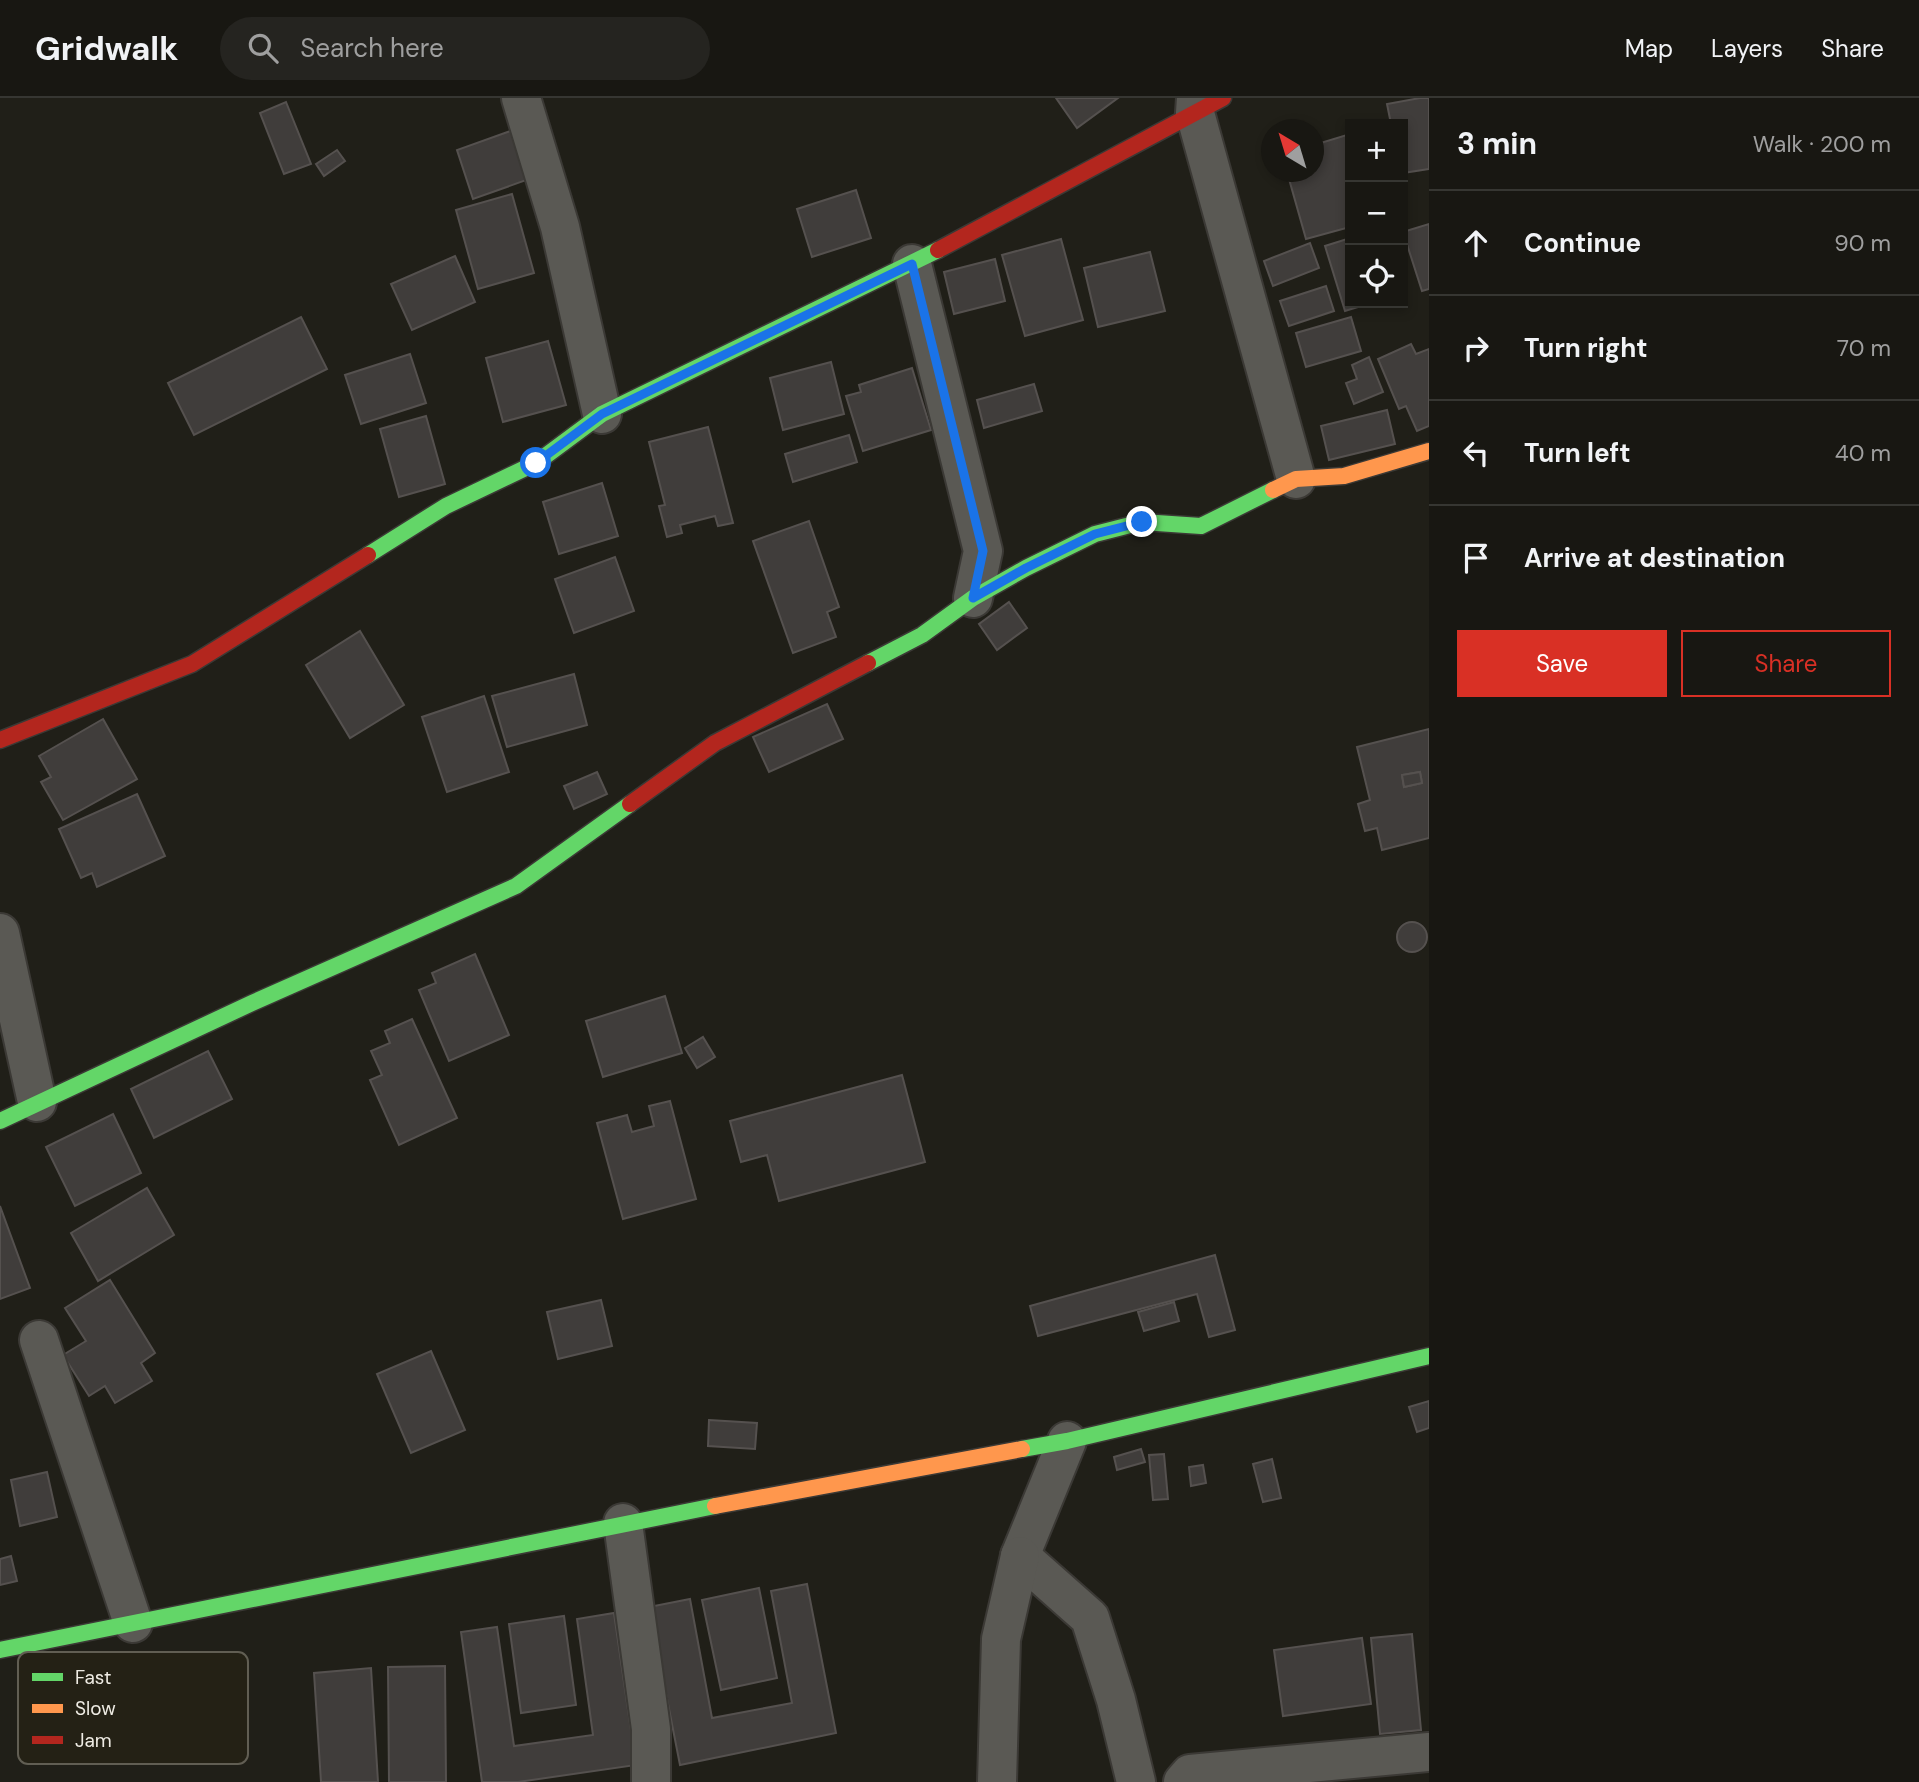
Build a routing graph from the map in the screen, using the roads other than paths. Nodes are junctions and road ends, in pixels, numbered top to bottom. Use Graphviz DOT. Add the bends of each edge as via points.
graph roads {
  1 [pos="521,98"];
  2 [pos="1205,103"];
  3 [pos="912,264"];
  4 [pos="602,414"];
  5 [pos="1429,451"];
  6 [pos="1296,479"];
  7 [pos="973,598"];
  8 [pos="0,740"];
  9 [pos="0,933"];
  10 [pos="37,1102"];
  11 [pos="0,1121"];
  12 [pos="39,1340"];
  13 [pos="1429,1356"];
  14 [pos="1067,1441"];
  15 [pos="623,1523"];
  16 [pos="1020,1556"];
  17 [pos="133,1623"];
  18 [pos="0,1650"];
  19 [pos="1429,1752"];
  20 [pos="651,1782"];
  21 [pos="997,1782"];
  22 [pos="1136,1782"];
  23 [pos="1183,1782"];
  1 -- 4 [label="street" via="560,227"];
  2 -- 3 [label="street"];
  2 -- 6 [label="street"];
  3 -- 4 [label="street"];
  3 -- 7 [label="street" via="983,551"];
  4 -- 8 [label="street" via="536,463 446,506 192,664"];
  5 -- 6 [label="street" via="1344,475"];
  6 -- 7 [label="street" via="1200,526 1142,522 1095,534"];
  7 -- 10 [label="street" via="922,635 715,743 516,886"];
  9 -- 10 [label="street"];
  10 -- 11 [label="street"];
  12 -- 17 [label="street"];
  13 -- 14 [label="street"];
  14 -- 15 [label="street"];
  14 -- 16 [label="street"];
  15 -- 17 [label="street"];
  15 -- 20 [label="street" via="651,1729"];
  16 -- 21 [label="street" via="1000,1639"];
  16 -- 22 [label="street" via="1090,1618"];
  17 -- 18 [label="street"];
  19 -- 23 [label="street" via="1190,1774"];
}
